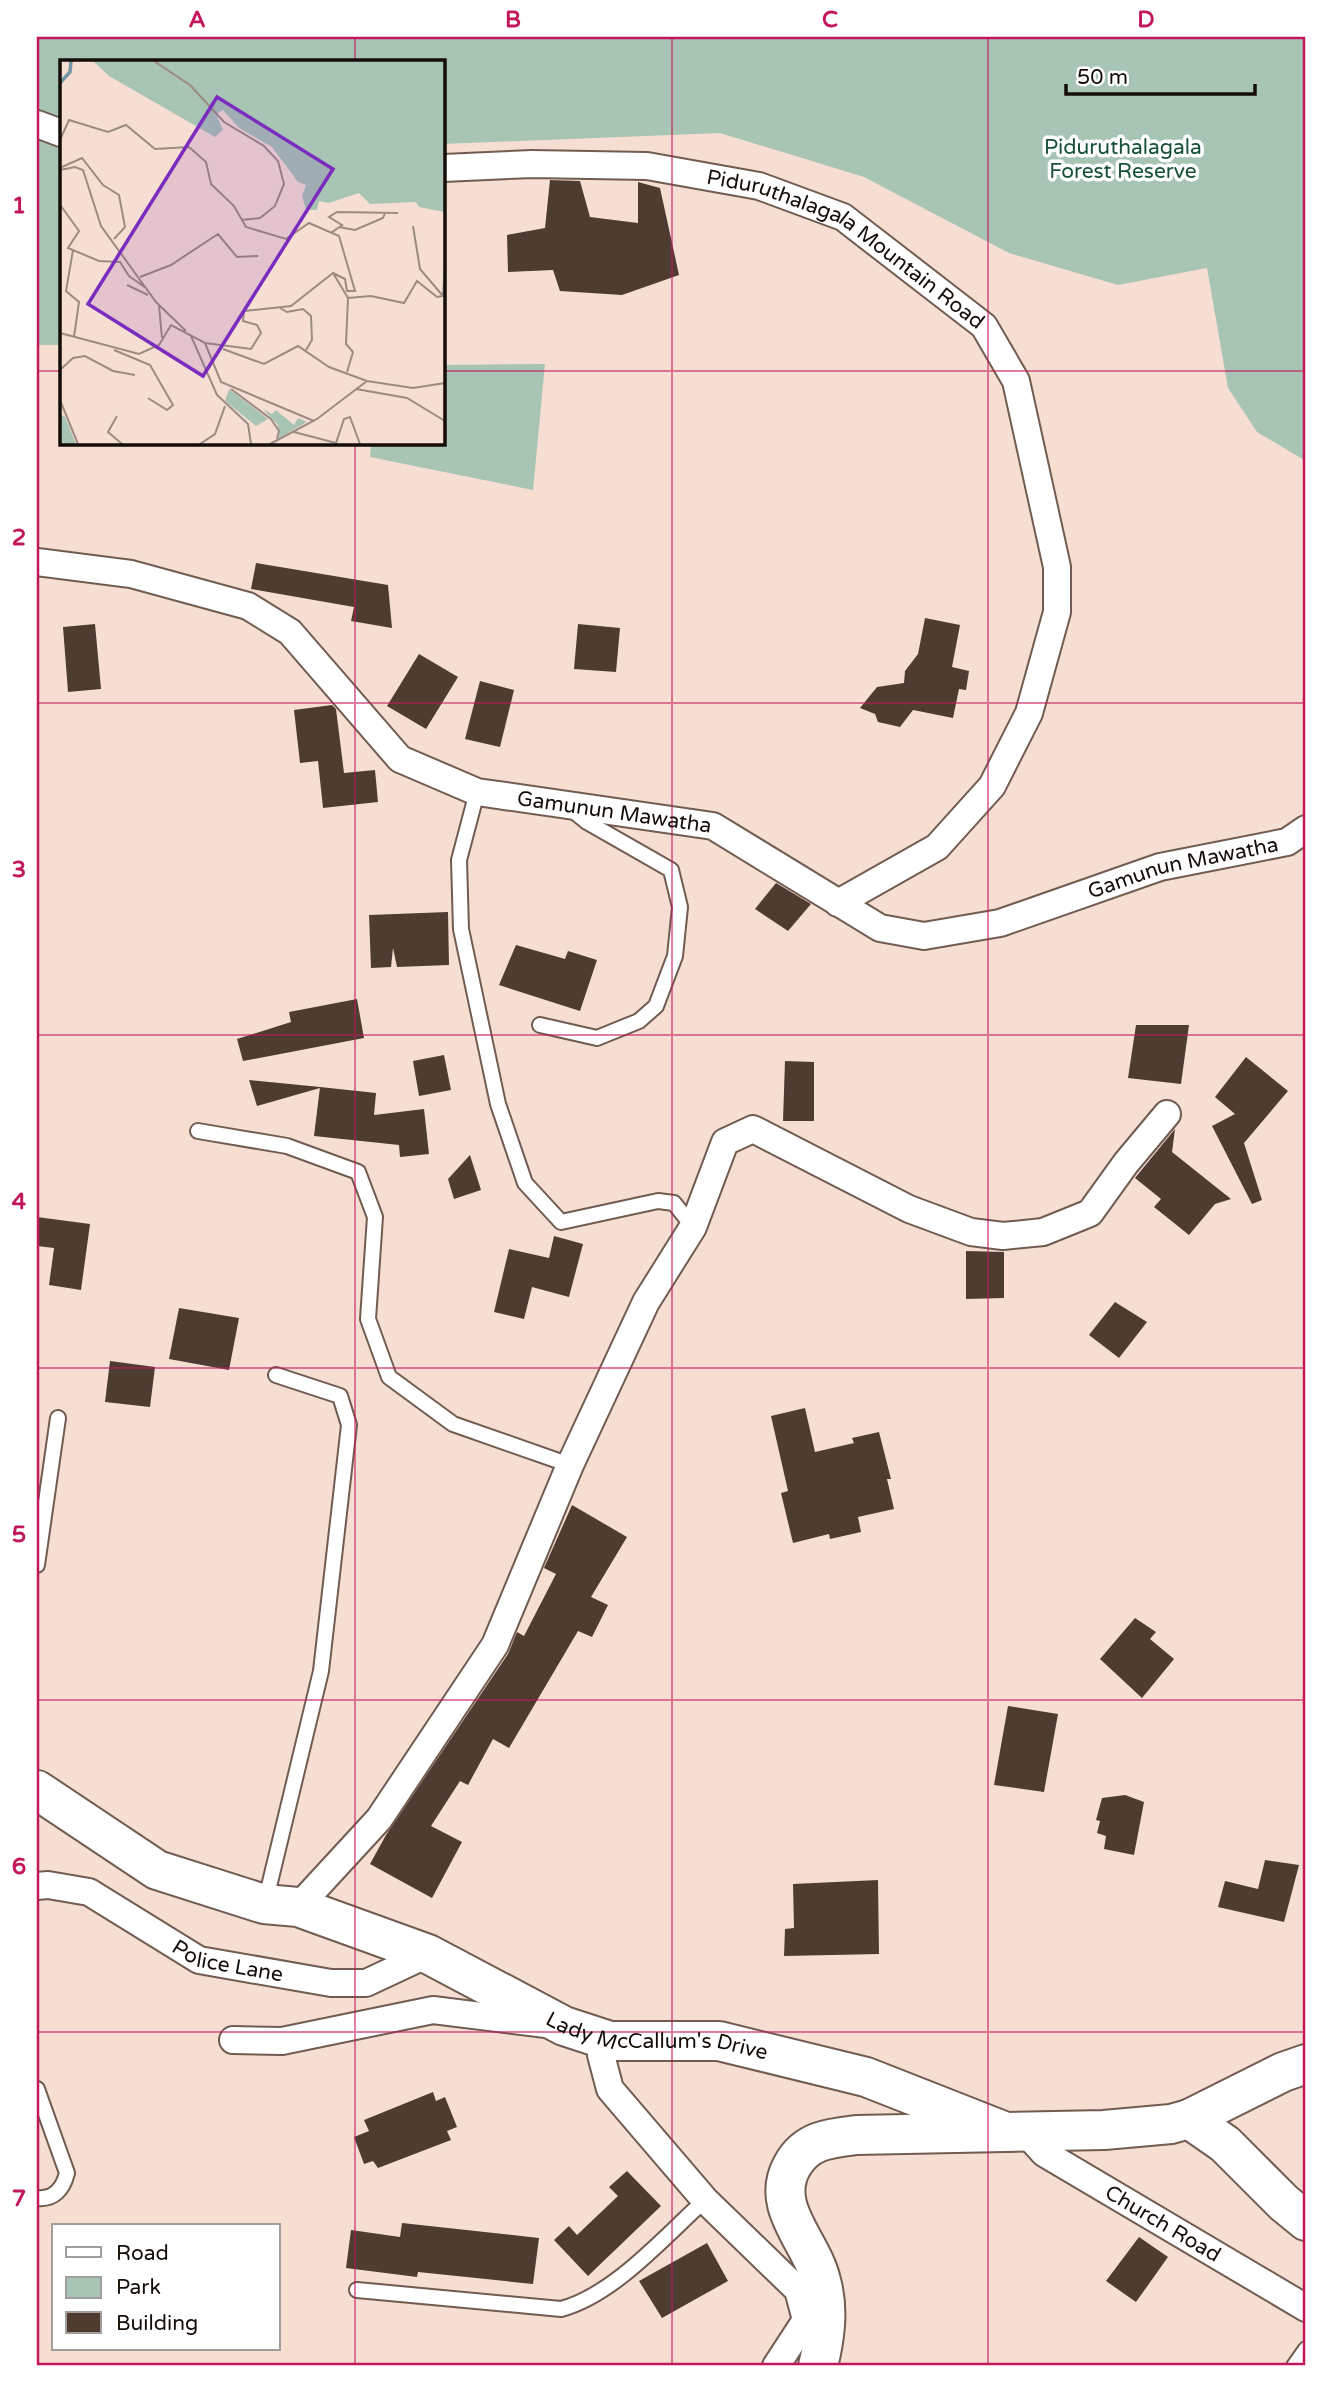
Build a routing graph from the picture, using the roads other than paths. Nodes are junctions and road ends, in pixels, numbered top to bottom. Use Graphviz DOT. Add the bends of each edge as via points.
graph roads {
  1 [pos="37,124"];
  2 [pos="60,133"];
  3 [pos="444,168"];
  4 [pos="37,562"];
  5 [pos="477,792"];
  6 [pos="568,805"];
  7 [pos="1306,829"];
  8 [pos="838,902"];
  9 [pos="540,1025"];
  10 [pos="1167,1114"];
  11 [pos="198,1132"];
  12 [pos="693,1227"];
  13 [pos="276,1375"];
  14 [pos="58,1418"];
  15 [pos="570,1465"];
  16 [pos="37,1565"];
  17 [pos="37,1790"];
  18 [pos="37,1886"];
  19 [pos="281,1906"];
  20 [pos="428,1954"];
  21 [pos="564,2026"];
  22 [pos="233,2040"];
  23 [pos="610,2041"];
  24 [pos="1306,2064"];
  25 [pos="37,2089"];
  26 [pos="1239,2094"];
  27 [pos="1189,2119"];
  28 [pos="1015,2132"];
  29 [pos="1239,2158"];
  30 [pos="37,2198"];
  31 [pos="705,2200"];
  32 [pos="1306,2221"];
  33 [pos="357,2290"];
  34 [pos="1306,2308"];
  35 [pos="1306,2349"];
  36 [pos="776,2366"];
  37 [pos="818,2366"];
  38 [pos="1294,2366"];
  1 -- 2 [label="street"];
  3 -- 8 [label="street, Piduruthalagala Mountain Road" via="647,166 759,186 843,217 984,326 1016,381 1057,567 1057,612 1028,713 992,786 936,847"];
  4 -- 5 [label="street, Gamunun Mawatha" via="131,573 248,606 290,632 400,759"];
  5 -- 6 [label="street, Gamunun Mawatha"];
  5 -- 12 [label="lane" via="459,860 461,929 498,1104 525,1184 561,1222 658,1202 674,1203"];
  6 -- 8 [label="street, Gamunun Mawatha" via="713,826"];
  6 -- 9 [label="lane" via="587,822 671,870 680,907 676,957 656,1006 639,1021 597,1038"];
  7 -- 8 [label="street, Gamunun Mawatha" via="1287,842 1160,867 1000,923 924,936 880,928"];
  10 -- 12 [label="street" via="1090,1213 1043,1232 971,1233 909,1209 753,1129 725,1142"];
  11 -- 15 [label="lane" via="287,1146 358,1172 375,1217 368,1319 389,1377 453,1424"];
  12 -- 15 [label="street" via="646,1302"];
  13 -- 19 [label="lane" via="340,1396 349,1425 321,1671"];
  14 -- 16 [label="lane"];
  15 -- 19 [label="street" via="495,1645 379,1819"];
  17 -- 19 [label="main road, Lady McCallum's Drive" via="157,1870"];
  18 -- 20 [label="street, Police Lane" via="89,1892 199,1960 331,1983 366,1983"];
  19 -- 20 [label="main road, Lady McCallum's Drive"];
  20 -- 21 [label="main road, Lady McCallum's Drive"];
  21 -- 22 [label="street" via="433,2010 282,2040"];
  21 -- 23 [label="main road, Lady McCallum's Drive"];
  23 -- 28 [label="main road, Lady McCallum's Drive" via="719,2041 866,2077"];
  23 -- 31 [label="street" via="601,2055 610,2089"];
  24 -- 26 [label="main road, Lady McCallum's Drive"];
  25 -- 30 [label="lane" via="67,2174 64,2187 53,2196"];
  26 -- 27 [label="main road, Lady McCallum's Drive"];
  26 -- 29 [label="main road" via="1232,2127"];
  27 -- 28 [label="main road, Lady McCallum's Drive" via="1152,2127"];
  27 -- 29 [label="main road"];
  28 -- 34 [label="street, Church Road"];
  28 -- 37 [label="main road" via="856,2135 808,2146 796,2159 787,2174 785,2200 821,2277 826,2299"];
  29 -- 32 [label="main road"];
  31 -- 33 [label="lane" via="614,2283 561,2309"];
  31 -- 36 [label="street" via="798,2290 806,2319"];
  35 -- 38 [label="lane"];
}
